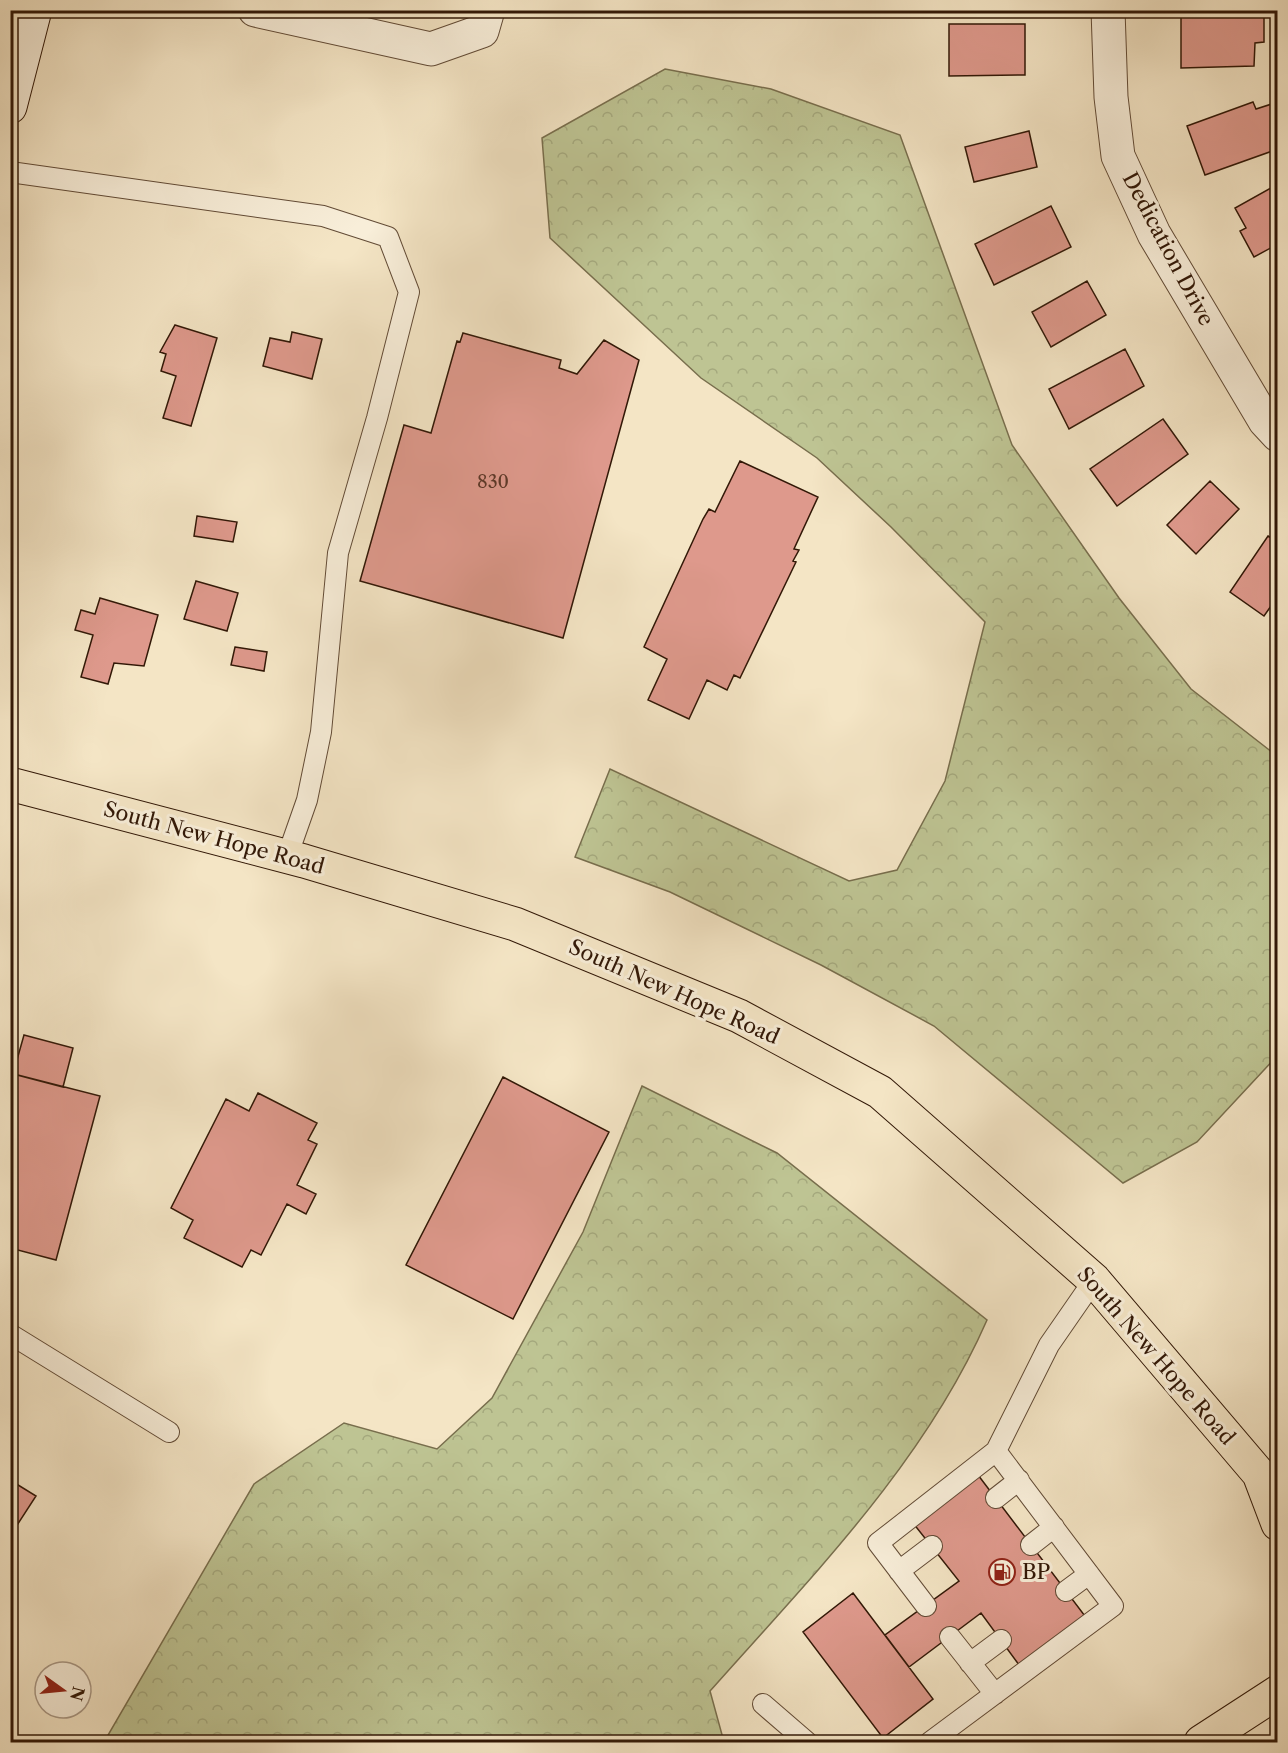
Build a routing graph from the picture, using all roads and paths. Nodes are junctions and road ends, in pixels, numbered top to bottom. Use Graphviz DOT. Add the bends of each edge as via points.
graph roads {
  1 [pos="35,10"];
  2 [pos="255,10"];
  3 [pos="488,10"];
  4 [pos="1108,10"];
  5 [pos="10,107"];
  6 [pos="10,172"];
  7 [pos="1278,435"];
  8 [pos="10,784"];
  9 [pos="287,857"];
  10 [pos="1094,1280"];
  11 [pos="10,1334"];
  12 [pos="169,1432"];
  13 [pos="996,1451"];
  14 [pos="1020,1480"];
  15 [pos="1268,1481"];
  16 [pos="996,1498"];
  17 [pos="1278,1524"];
  18 [pos="1054,1527"];
  19 [pos="1031,1545"];
  20 [pos="932,1546"];
  21 [pos="899,1571"];
  22 [pos="1089,1574"];
  23 [pos="1066,1591"];
  24 [pos="926,1606"];
  25 [pos="950,1637"];
  26 [pos="1001,1640"];
  27 [pos="970,1663"];
  28 [pos="1278,1692"];
  29 [pos="995,1694"];
  30 [pos="763,1704"];
  31 [pos="807,1743"];
  32 [pos="930,1743"];
  33 [pos="1201,1743"];
  1 -- 5 [label="street"];
  2 -- 3 [label="street" via="431,49 482,31"];
  4 -- 7 [label="street, Dedication Drive" via="1118,156 1154,234 1265,422"];
  6 -- 9 [label="lane" via="323,216 388,237 410,292 338,553 321,732 307,800"];
  8 -- 9 [label="main road, South New Hope Road"];
  9 -- 10 [label="main road, South New Hope Road" via="515,924 740,1016 880,1092"];
  10 -- 13 [label="lane" via="1049,1344"];
  10 -- 15 [label="main road, South New Hope Road"];
  11 -- 12 [label="lane"];
  13 -- 14 [label="lane"];
  13 -- 21 [label="lane" via="878,1543"];
  14 -- 16 [label="lane"];
  14 -- 18 [label="lane"];
  15 -- 17 [label="main road, South New Hope Road"];
  18 -- 19 [label="lane"];
  18 -- 22 [label="lane"];
  20 -- 21 [label="lane"];
  21 -- 24 [label="lane"];
  22 -- 23 [label="lane"];
  22 -- 29 [label="lane" via="1113,1606"];
  25 -- 27 [label="lane"];
  26 -- 27 [label="lane"];
  27 -- 29 [label="lane"];
  28 -- 33 [label="main road"];
  29 -- 32 [label="lane"];
  30 -- 31 [label="lane"];
}
